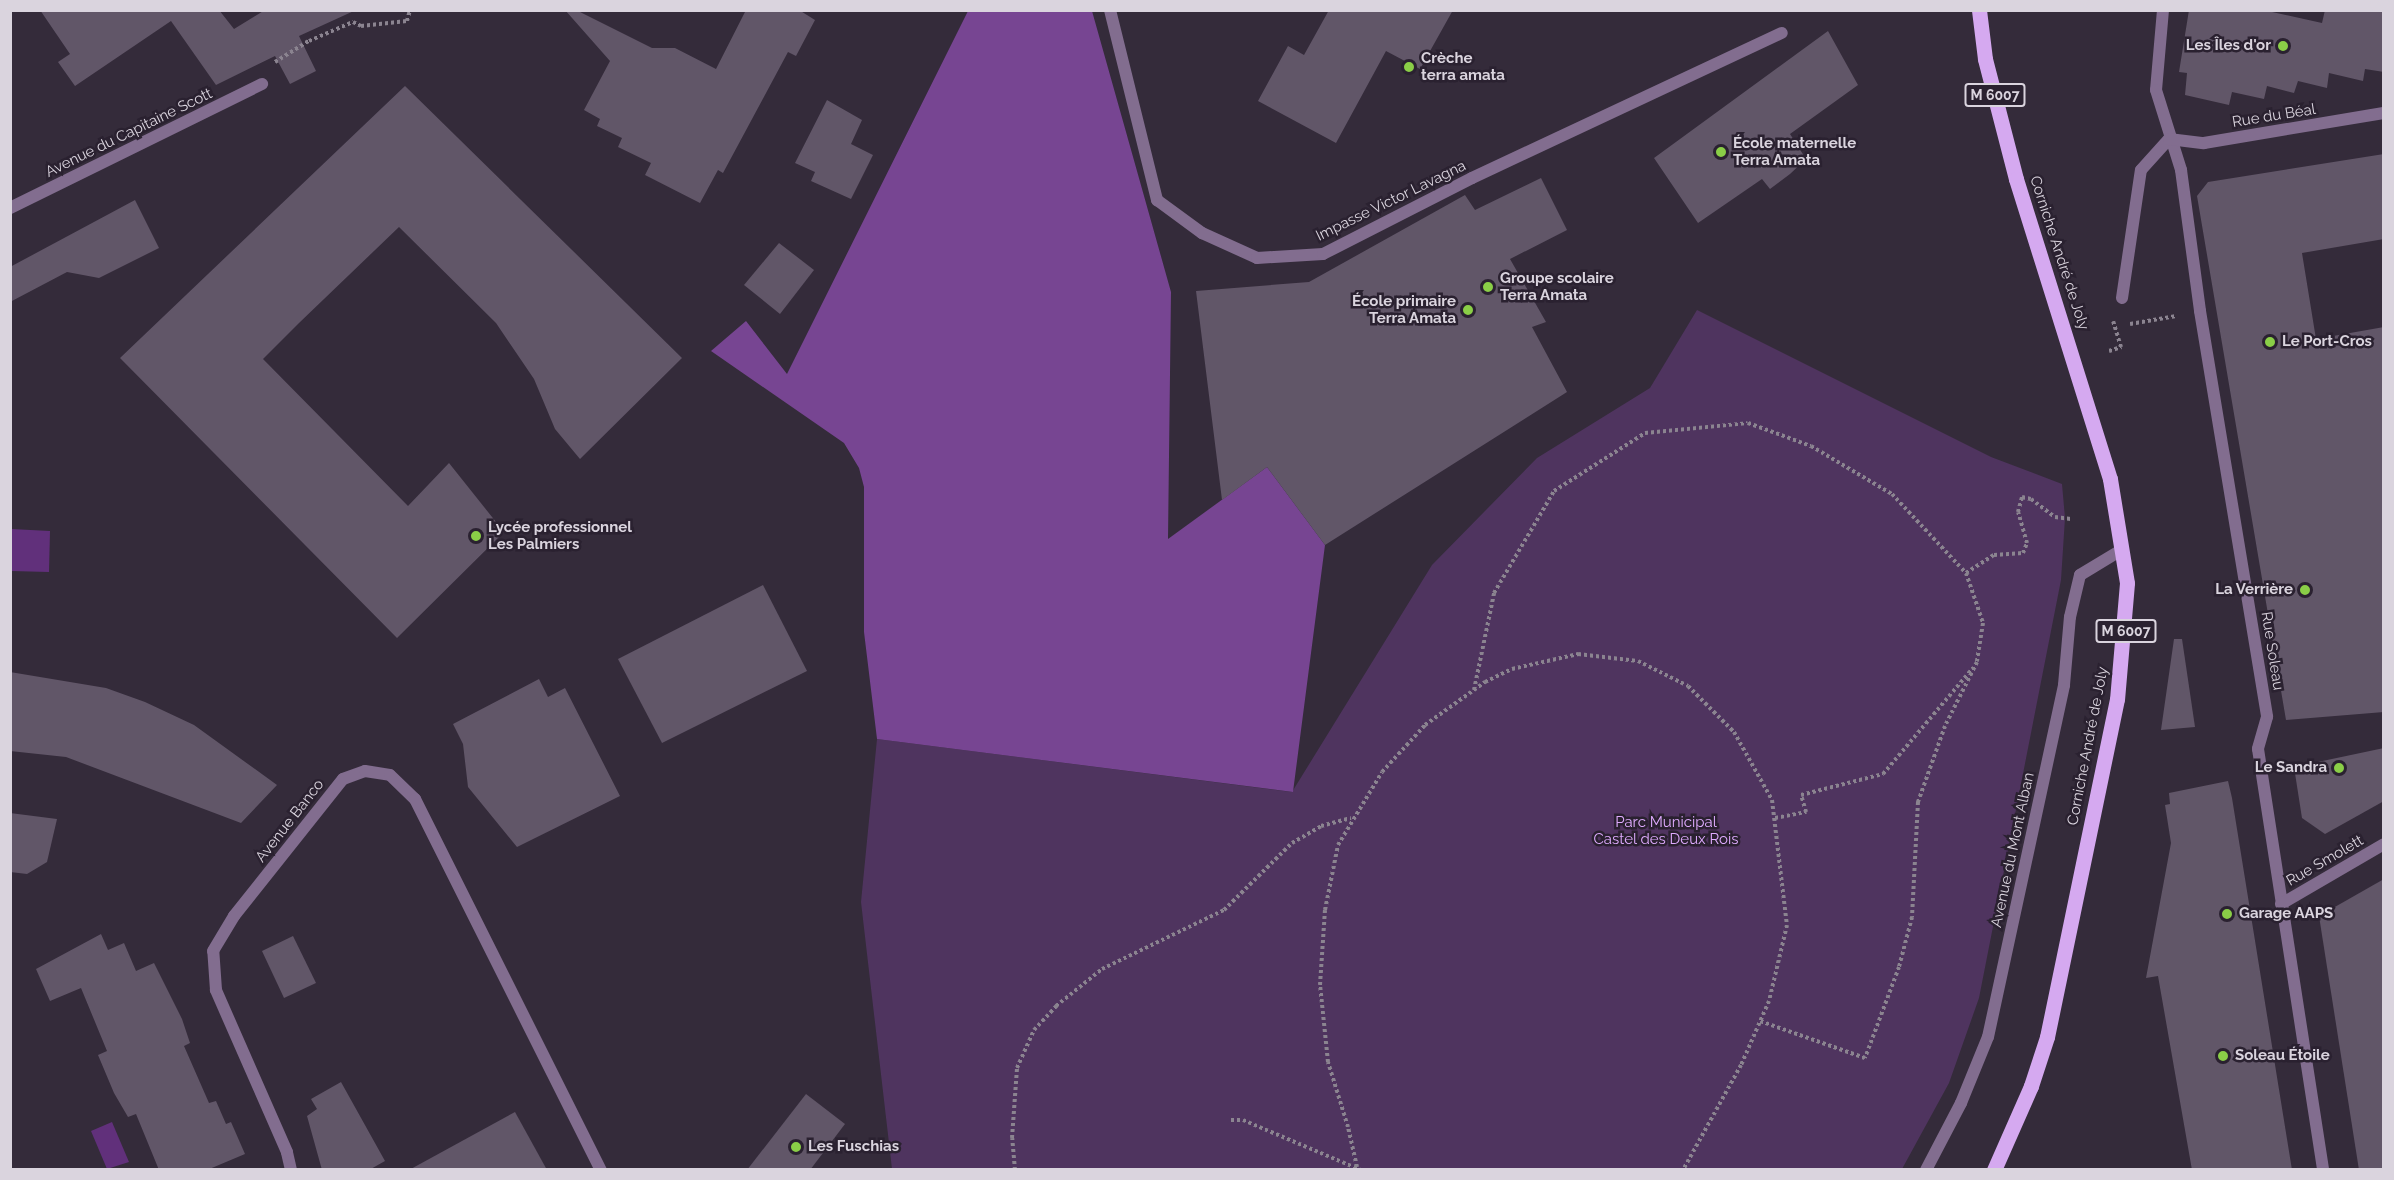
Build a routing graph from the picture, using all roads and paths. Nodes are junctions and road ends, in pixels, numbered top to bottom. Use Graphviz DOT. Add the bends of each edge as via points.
graph roads {
  1 [pos="410,10"];
  2 [pos="1110,10"];
  3 [pos="1979,10"];
  4 [pos="2163,10"];
  5 [pos="1782,33"];
  6 [pos="262,84"];
  7 [pos="2384,113"];
  8 [pos="2169,139"];
  9 [pos="10,208"];
  10 [pos="2122,298"];
  11 [pos="2200,311"];
  12 [pos="2112,318"];
  13 [pos="2124,325"];
  14 [pos="2109,351"];
  15 [pos="2071,519"];
  16 [pos="2123,549"];
  17 [pos="1966,573"];
  18 [pos="1977,663"];
  19 [pos="1474,690"];
  20 [pos="1352,818"];
  21 [pos="1774,818"];
  22 [pos="2384,844"];
  23 [pos="2281,904"];
  24 [pos="1760,1021"];
  25 [pos="1231,1120"];
  26 [pos="1358,1169"];
  27 [pos="291,1170"];
  28 [pos="601,1170"];
  29 [pos="1015,1170"];
  30 [pos="1683,1170"];
  31 [pos="1926,1170"];
  32 [pos="1994,1170"];
  33 [pos="2323,1170"];
  1 -- 6 [label="path" via="407,21 361,26 353,22 309,40 270,65"];
  2 -- 5 [label="street, Impasse Victor Lavagna" via="1157,200 1202,233 1257,258 1323,254 1472,178"];
  3 -- 16 [label="main road, Corniche André de Joly / M 6007" via="1986,59 2016,179 2110,479"];
  4 -- 8 [label="street" via="2156,90"];
  6 -- 9 [label="street, Avenue du Capitaine Scott"];
  7 -- 8 [label="street, Rue du Béal" via="2204,143"];
  8 -- 10 [label="street" via="2141,170"];
  8 -- 11 [label="street, Rue Soleau" via="2181,170"];
  11 -- 13 [label="path"];
  11 -- 23 [label="street, Rue Soleau" via="2267,717 2258,749"];
  12 -- 14 [label="path" via="2121,347"];
  15 -- 17 [label="path" via="2055,517 2022,497 2018,512 2027,543 2022,553 1994,555"];
  16 -- 31 [label="street, Avenue du Mont Alban" via="2080,575 2070,617 2064,685 1988,1037 1961,1103"];
  16 -- 32 [label="main road, Corniche André de Joly / M 6007" via="2126,629 2108,742 2047,1037 2031,1086"];
  17 -- 18 [label="path" via="1983,623"];
  17 -- 19 [label="path" via="1892,494 1811,446 1748,423 1645,433 1554,491 1494,593"];
  18 -- 21 [label="path" via="1883,774 1801,795 1806,812"];
  18 -- 24 [label="path" via="1945,726 1918,802 1912,916 1899,967 1865,1058"];
  19 -- 20 [label="path" via="1425,725 1382,772"];
  19 -- 21 [label="path" via="1512,669 1578,654 1638,661 1688,686 1734,732 1772,800"];
  20 -- 26 [label="path" via="1338,846 1325,910 1320,985 1328,1062"];
  20 -- 29 [label="path" via="1321,826 1292,843 1224,910 1102,969 1056,1006 1034,1030 1017,1068 1012,1138"];
  21 -- 24 [label="path" via="1787,924 1769,1001"];
  22 -- 23 [label="street, Rue Smolett"];
  23 -- 33 [label="street, Rue Soleau"];
  24 -- 30 [label="path" via="1741,1065"];
  25 -- 26 [label="path" via="1243,1120"];
  27 -- 28 [label="street, Avenue Banco" via="287,1152 216,990 213,951 234,916 343,779 365,771 390,775 415,799"];
}
